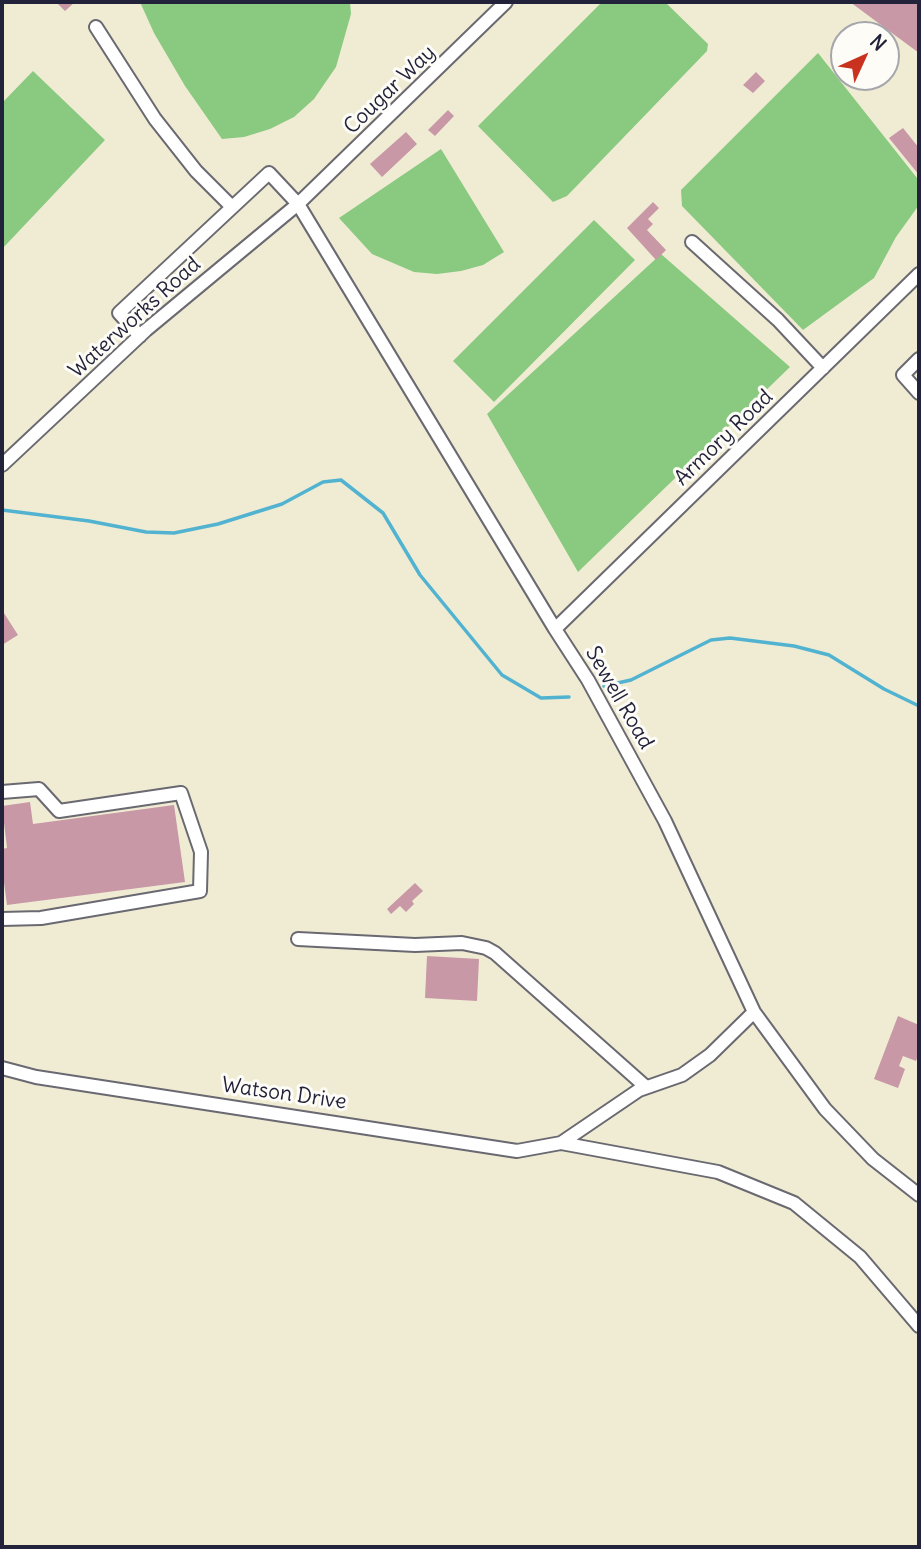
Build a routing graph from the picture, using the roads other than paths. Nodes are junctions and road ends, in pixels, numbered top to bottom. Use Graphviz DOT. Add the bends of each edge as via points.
graph roads {
  1 [pos="506,2"];
  2 [pos="96,27"];
  3 [pos="298,204"];
  4 [pos="232,207"];
  5 [pos="692,242"];
  6 [pos="919,274"];
  7 [pos="140,336"];
  8 [pos="919,359"];
  9 [pos="823,368"];
  10 [pos="919,393"];
  11 [pos="2,465"];
  12 [pos="555,629"];
  13 [pos="2,792"];
  14 [pos="2,919"];
  15 [pos="298,939"];
  16 [pos="754,1012"];
  17 [pos="2,1069"];
  18 [pos="646,1087"];
  19 [pos="561,1143"];
  20 [pos="919,1195"];
  21 [pos="919,1326"];
  1 -- 3 [label="street, Cougar Way"];
  2 -- 4 [label="street" via="155,120"];
  3 -- 4 [label="street, Sewell Road" via="269,173"];
  3 -- 7 [label="street, Waterworks Road"];
  3 -- 12 [label="street, Sewell Road"];
  4 -- 7 [label="street" via="118,313"];
  5 -- 9 [label="street"];
  6 -- 9 [label="street, Armory Road"];
  7 -- 11 [label="street, Waterworks Road"];
  8 -- 10 [label="street" via="903,375"];
  9 -- 12 [label="street, Armory Road"];
  12 -- 16 [label="street, Sewell Road" via="665,821"];
  13 -- 14 [label="street" via="39,789 60,811 181,793 201,852 200,891 41,918"];
  15 -- 18 [label="street" via="462,943 486,948"];
  16 -- 18 [label="street" via="700,1064 672,1081"];
  16 -- 20 [label="street, Sewell Road" via="825,1109 873,1159"];
  17 -- 19 [label="street, Watson Drive" via="517,1151"];
  18 -- 19 [label="street"];
  19 -- 21 [label="street" via="718,1172 794,1203 860,1257"];
}
